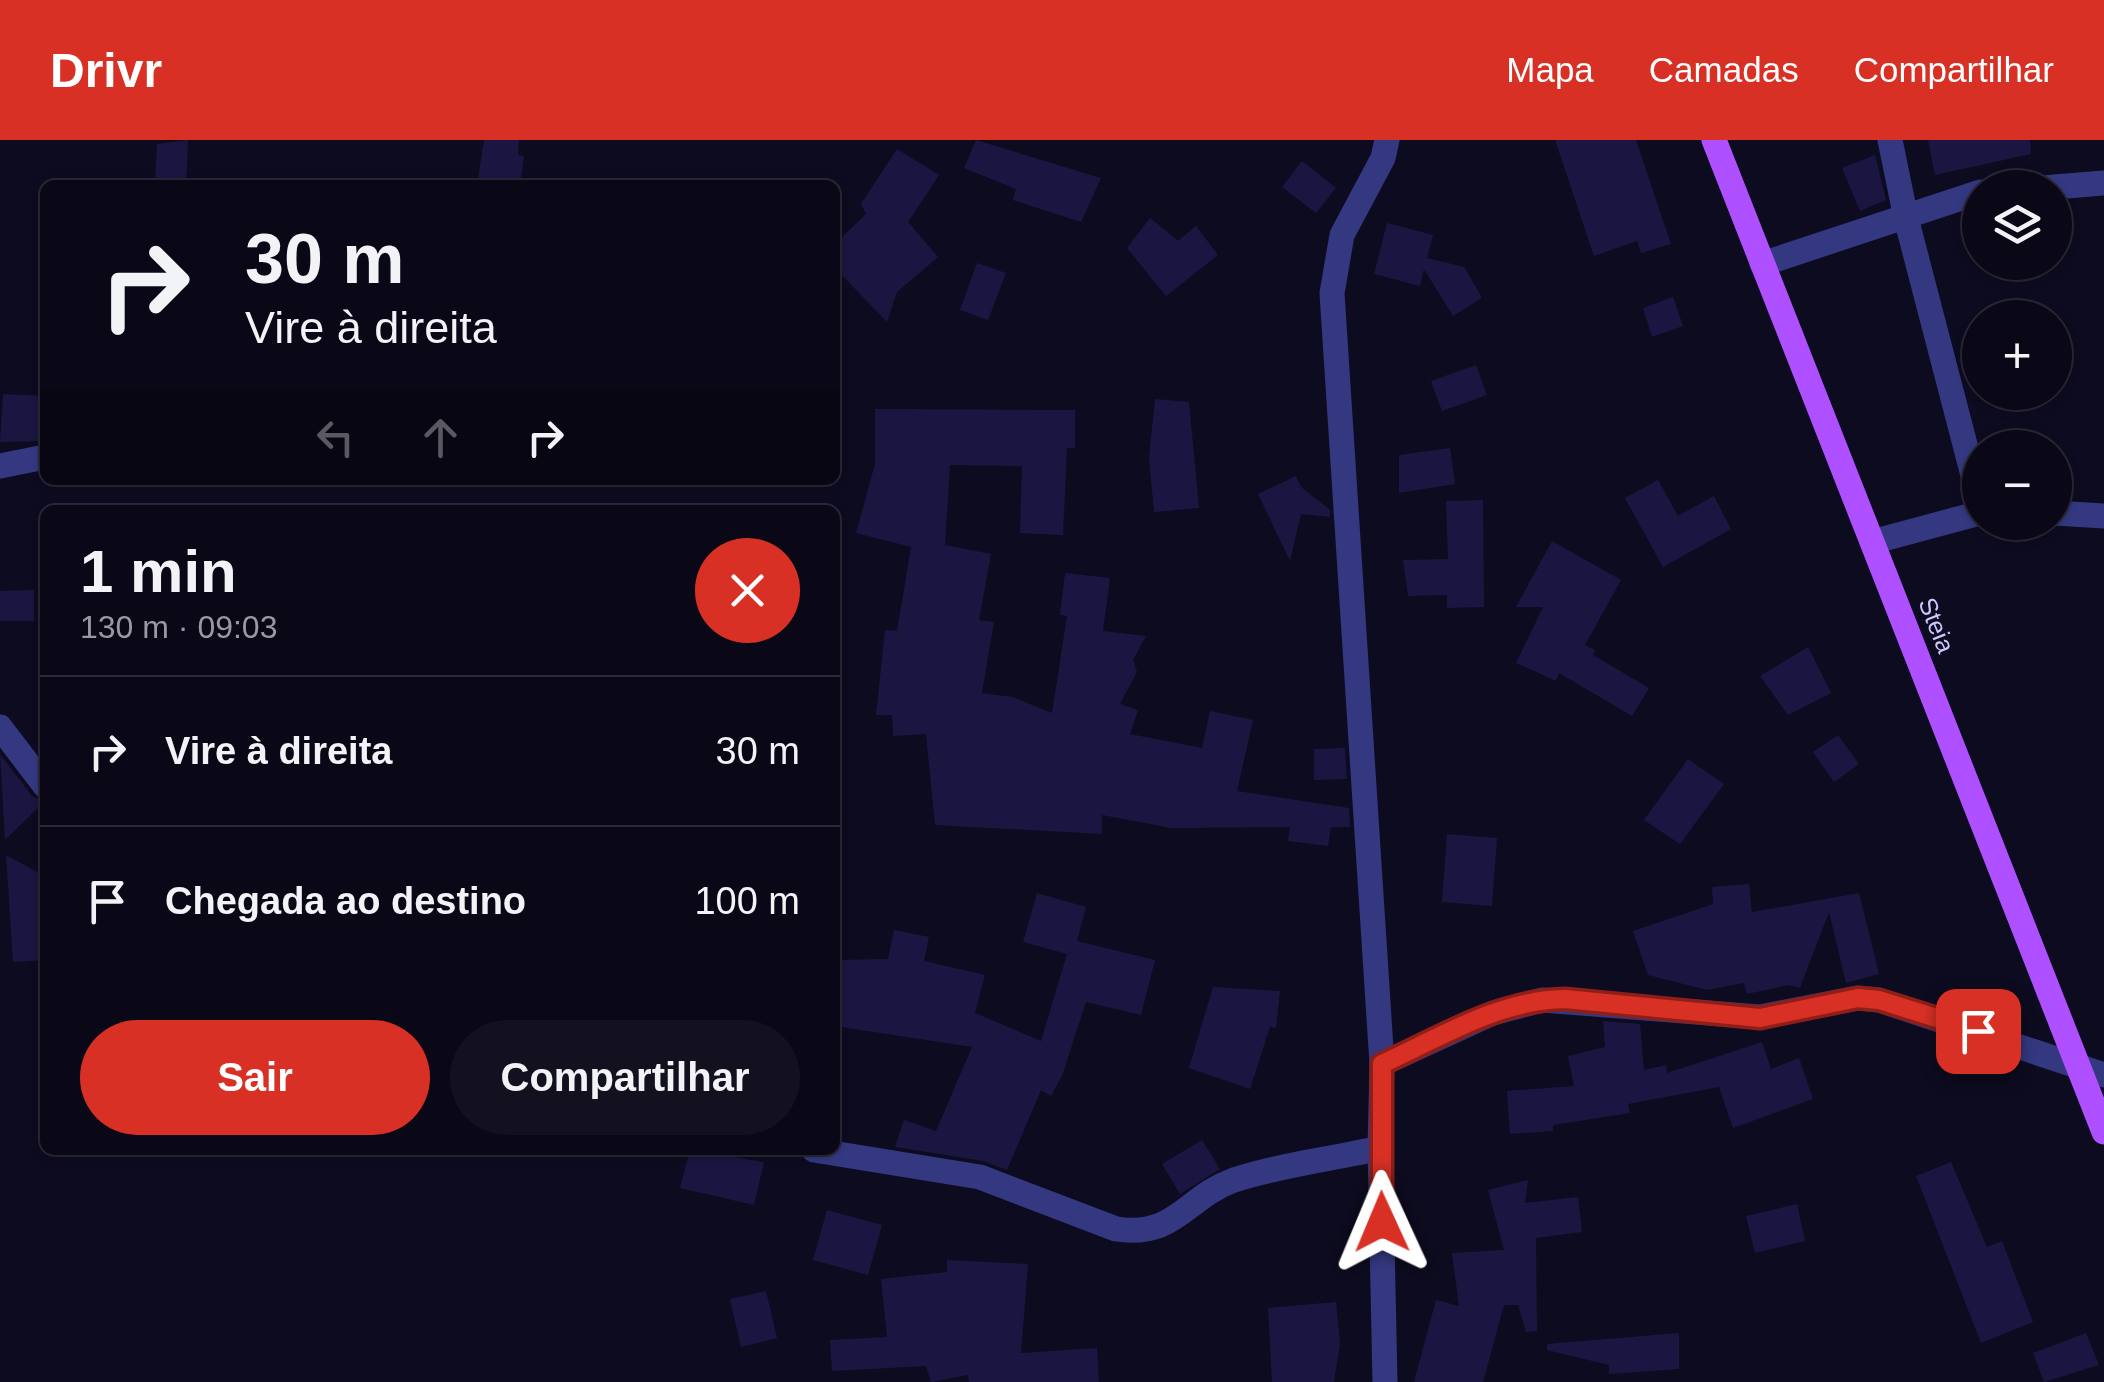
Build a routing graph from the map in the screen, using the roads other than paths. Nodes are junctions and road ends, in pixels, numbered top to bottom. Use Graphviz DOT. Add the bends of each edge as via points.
graph roads {
  1 [pos="1386,140"];
  2 [pos="1714,140"];
  3 [pos="1890,140"];
  4 [pos="2104,184"];
  5 [pos="2072,186"];
  6 [pos="1962,198"];
  7 [pos="1906,218"];
  8 [pos="1762,264"];
  9 [pos="1962,433"];
  10 [pos="40,458"];
  11 [pos="0,466"];
  12 [pos="2072,515"];
  13 [pos="2104,516"];
  14 [pos="1962,518"];
  15 [pos="1872,542"];
  16 [pos="0,727"];
  17 [pos="40,779"];
  18 [pos="2078,1063"];
  19 [pos="1382,1064"];
  20 [pos="2104,1075"];
  21 [pos="2104,1132"];
  22 [pos="1380,1148"];
  23 [pos="840,1154"];
  24 [pos="1385,1382"];
  1 -- 19 [label="street" via="1342,235 1332,293"];
  2 -- 8 [label="main road, Steia"];
  3 -- 7 [label="street"];
  4 -- 5 [label="street"];
  6 -- 7 [label="street"];
  7 -- 8 [label="street"];
  7 -- 9 [label="street"];
  8 -- 15 [label="main road, Steia"];
  10 -- 11 [label="street"];
  12 -- 13 [label="street"];
  14 -- 15 [label="street"];
  15 -- 18 [label="main road, Steia"];
  16 -- 17 [label="street"];
  18 -- 19 [label="street" via="1858,998 1760,1018 1542,1000 1492,1012"];
  18 -- 20 [label="street"];
  18 -- 21 [label="main road, Steia"];
  19 -- 22 [label="street"];
  22 -- 23 [label="street" via="1232,1181 1170,1223 1142,1233 980,1177"];
  22 -- 24 [label="street"];
}
